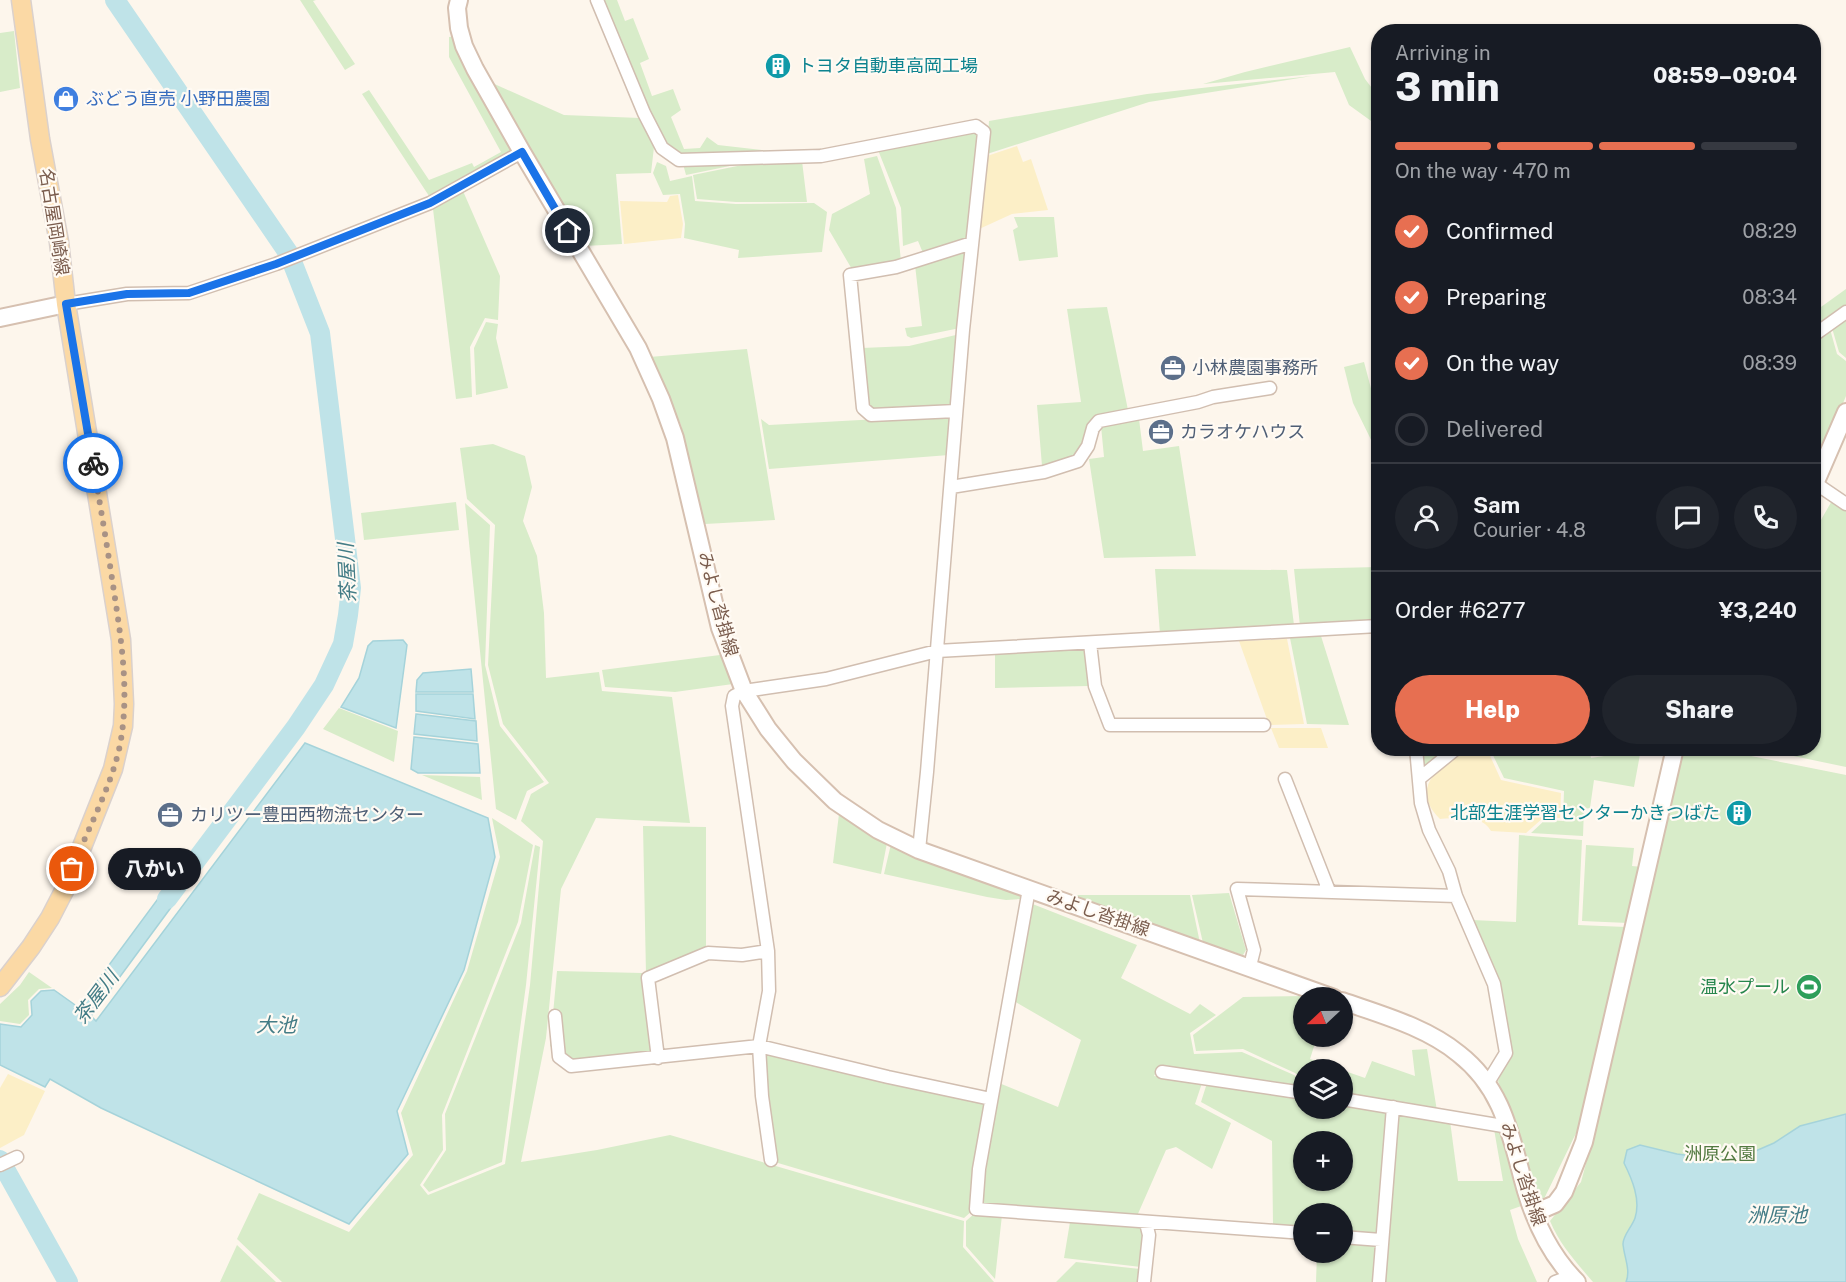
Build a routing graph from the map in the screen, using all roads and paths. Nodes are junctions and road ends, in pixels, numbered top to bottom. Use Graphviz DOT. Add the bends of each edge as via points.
graph roads {
  1 [pos="21,0"];
  2 [pos="459,0"];
  3 [pos="597,0"];
  4 [pos="522,152"];
  5 [pos="972,243"];
  6 [pos="66,304"];
  7 [pos="1846,312"];
  8 [pos="0,318"];
  9 [pos="1821,330"];
  10 [pos="1270,388"];
  11 [pos="956,411"];
  12 [pos="1846,412"];
  13 [pos="1821,468"];
  14 [pos="951,487"];
  15 [pos="1821,488"];
  16 [pos="1846,504"];
  17 [pos="1371,626"];
  18 [pos="1090,643"];
  19 [pos="937,651"];
  20 [pos="744,691"];
  21 [pos="1264,725"];
  22 [pos="1417,756"];
  23 [pos="1447,756"];
  24 [pos="1673,756"];
  25 [pos="1420,778"];
  26 [pos="1285,779"];
  27 [pos="919,850"];
  28 [pos="1029,889"];
  29 [pos="1329,891"];
  30 [pos="1456,896"];
  31 [pos="768,951"];
  32 [pos="1250,966"];
  33 [pos="0,987"];
  34 [pos="1305,987"];
  35 [pos="1353,1005"];
  36 [pos="555,1016"];
  37 [pos="759,1046"];
  38 [pos="658,1058"];
  39 [pos="1162,1072"];
  40 [pos="1487,1084"];
  41 [pos="1293,1091"];
  42 [pos="991,1099"];
  43 [pos="1353,1101"];
  44 [pos="1393,1107"];
  45 [pos="1509,1127"];
  46 [pos="17,1157"];
  47 [pos="771,1160"];
  48 [pos="0,1165"];
  49 [pos="1534,1213"];
  50 [pos="1146,1223"];
  51 [pos="1293,1232"];
  52 [pos="1353,1238"];
  53 [pos="1382,1240"];
  54 [pos="1574,1279"];
  55 [pos="1144,1282"];
  56 [pos="1378,1282"];
  57 [pos="1555,1282"];
  1 -- 6 [label="main road, 名古屋岡崎線"];
  2 -- 4 [label="main road, みよし沓掛線" via="459,28 464,46"];
  3 -- 5 [label="street" via="657,139 662,148 680,160 821,156 976,126 984,132"];
  4 -- 6 [label="street" via="430,203 276,264 189,293 127,294"];
  4 -- 20 [label="main road, みよし沓掛線" via="638,348 661,399 675,438 720,628"];
  5 -- 11 [label="street"];
  5 -- 11 [label="street" via="896,267 850,275 863,408 871,415"];
  6 -- 8 [label="main road"];
  6 -- 33 [label="main road, 名古屋岡崎線" via="121,640 125,680 123,726 113,769 66,887 31,947"];
  7 -- 9 [label="street"];
  10 -- 14 [label="street" via="1099,421 1078,461 1044,472"];
  11 -- 14 [label="street"];
  12 -- 13 [label="main road"];
  14 -- 19 [label="street"];
  15 -- 16 [label="street"];
  17 -- 18 [label="street"];
  18 -- 19 [label="street"];
  18 -- 21 [label="street" via="1095,686 1110,725"];
  19 -- 20 [label="street" via="826,679"];
  19 -- 27 [label="street"];
  20 -- 27 [label="main road, みよし沓掛線" via="794,761 836,801 878,830"];
  20 -- 31 [label="street" via="734,696 732,706"];
  22 -- 25 [label="street"];
  23 -- 25 [label="street"];
  24 -- 49 [label="main road" via="1584,1142 1564,1192 1555,1204"];
  25 -- 30 [label="street" via="1421,803 1429,830"];
  26 -- 29 [label="street"];
  27 -- 28 [label="main road, みよし沓掛線"];
  28 -- 32 [label="main road, みよし沓掛線"];
  28 -- 42 [label="street"];
  29 -- 30 [label="street"];
  29 -- 32 [label="street" via="1237,889 1254,950"];
  30 -- 40 [label="street" via="1494,984 1506,1053"];
  31 -- 37 [label="street" via="770,991"];
  31 -- 38 [label="street" via="742,955 708,953 648,978"];
  32 -- 34 [label="main road, みよし沓掛線"];
  35 -- 40 [label="main road, みよし沓掛線" via="1435,1038 1459,1054"];
  36 -- 38 [label="street" via="560,1056 571,1066"];
  37 -- 38 [label="street"];
  37 -- 42 [label="street"];
  37 -- 47 [label="street"];
  39 -- 41 [label="street"];
  40 -- 45 [label="main road, みよし沓掛線"];
  42 -- 50 [label="street" via="976,1209"];
  43 -- 44 [label="street"];
  44 -- 45 [label="street"];
  44 -- 53 [label="street"];
  45 -- 49 [label="main road, みよし沓掛線"];
  46 -- 48 [label="street"];
  49 -- 54 [label="main road, みよし沓掛線" via="1549,1246"];
  50 -- 51 [label="street"];
  50 -- 55 [label="street" via="1149,1235"];
  52 -- 53 [label="street"];
  53 -- 56 [label="street"];
  54 -- 57 [label="street"];
}
